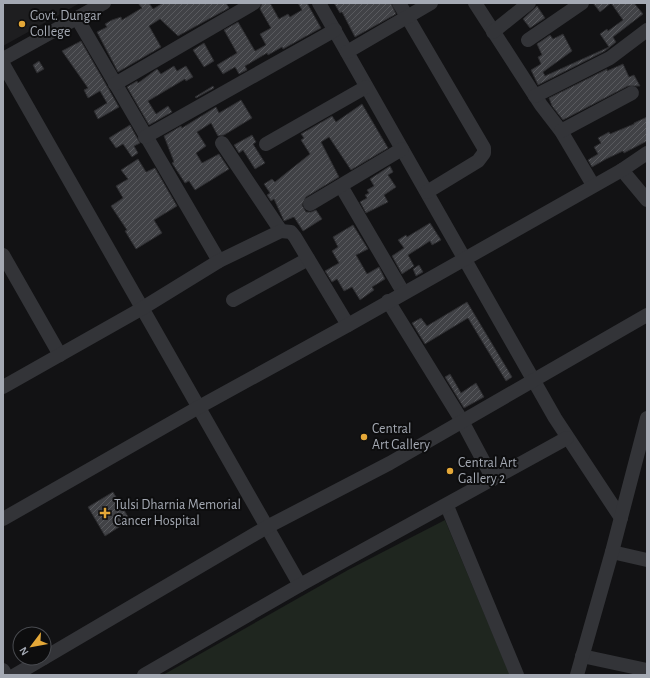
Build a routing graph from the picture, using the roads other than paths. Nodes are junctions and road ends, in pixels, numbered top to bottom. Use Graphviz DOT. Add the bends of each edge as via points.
graph roads {
  1 [pos="104,3"];
  2 [pos="254,3"];
  3 [pos="320,3"];
  4 [pos="399,3"];
  5 [pos="431,3"];
  6 [pos="475,3"];
  7 [pos="529,3"];
  8 [pos="582,3"];
  9 [pos="407,16"];
  10 [pos="77,18"];
  11 [pos="335,30"];
  12 [pos="647,30"];
  13 [pos="493,32"];
  14 [pos="528,40"];
  15 [pos="347,52"];
  16 [pos="3,59"];
  17 [pos="3,64"];
  18 [pos="114,84"];
  19 [pos="366,88"];
  20 [pos="632,93"];
  21 [pos="536,96"];
  22 [pos="561,131"];
  23 [pos="145,137"];
  24 [pos="222,143"];
  25 [pos="266,144"];
  26 [pos="402,149"];
  27 [pos="647,153"];
  28 [pos="622,170"];
  29 [pos="593,185"];
  30 [pos="340,186"];
  31 [pos="427,192"];
  32 [pos="647,200"];
  33 [pos="310,204"];
  34 [pos="281,231"];
  35 [pos="3,255"];
  36 [pos="465,258"];
  37 [pos="308,259"];
  38 [pos="219,261"];
  39 [pos="403,292"];
  40 [pos="233,300"];
  41 [pos="388,301"];
  42 [pos="141,309"];
  43 [pos="647,315"];
  44 [pos="348,325"];
  45 [pos="60,355"];
  46 [pos="534,379"];
  47 [pos="3,387"];
  48 [pos="199,407"];
  49 [pos="647,418"];
  50 [pos="462,421"];
  51 [pos="567,438"];
  52 [pos="644,444"];
  53 [pos="493,479"];
  54 [pos="447,506"];
  55 [pos="621,518"];
  56 [pos="3,519"];
  57 [pos="267,527"];
  58 [pos="612,552"];
  59 [pos="647,560"];
  60 [pos="300,585"];
  61 [pos="52,653"];
  62 [pos="582,656"];
  63 [pos="30,666"];
  64 [pos="3,670"];
  65 [pos="647,670"];
  66 [pos="6,675"];
  67 [pos="15,675"];
  68 [pos="144,675"];
  69 [pos="517,675"];
  70 [pos="576,675"];
  1 -- 10 [label="street"];
  2 -- 18 [label="street"];
  3 -- 11 [label="street"];
  4 -- 9 [label="street"];
  5 -- 9 [label="street"];
  6 -- 13 [label="street"];
  7 -- 13 [label="street"];
  8 -- 14 [label="street"];
  9 -- 15 [label="street"];
  9 -- 31 [label="street" via="484,148 484,153 478,161"];
  10 -- 16 [label="street"];
  10 -- 18 [label="street"];
  11 -- 15 [label="street"];
  11 -- 23 [label="street"];
  12 -- 21 [label="street" via="610,58"];
  13 -- 21 [label="street"];
  15 -- 19 [label="street"];
  17 -- 42 [label="street"];
  18 -- 23 [label="street"];
  19 -- 25 [label="street"];
  19 -- 26 [label="street"];
  20 -- 22 [label="street"];
  21 -- 22 [label="street"];
  22 -- 29 [label="street"];
  23 -- 38 [label="street"];
  24 -- 34 [label="street"];
  26 -- 30 [label="street"];
  26 -- 31 [label="street"];
  27 -- 28 [label="street"];
  28 -- 29 [label="street"];
  28 -- 32 [label="street"];
  29 -- 36 [label="street"];
  30 -- 33 [label="street"];
  30 -- 39 [label="street"];
  31 -- 36 [label="street"];
  34 -- 37 [label="street" via="291,232"];
  34 -- 38 [label="street"];
  35 -- 45 [label="street"];
  36 -- 39 [label="street"];
  36 -- 46 [label="street"];
  37 -- 40 [label="street"];
  37 -- 44 [label="street"];
  38 -- 42 [label="street"];
  39 -- 41 [label="street"];
  41 -- 44 [label="street"];
  41 -- 50 [label="street"];
  42 -- 45 [label="street"];
  42 -- 48 [label="street"];
  43 -- 46 [label="street"];
  44 -- 48 [label="street"];
  45 -- 47 [label="street"];
  46 -- 50 [label="street"];
  46 -- 51 [label="street"];
  48 -- 56 [label="street"];
  48 -- 57 [label="street"];
  49 -- 52 [label="street"];
  50 -- 53 [label="street"];
  50 -- 57 [label="street" via="390,463"];
  51 -- 53 [label="street"];
  51 -- 55 [label="street"];
  52 -- 55 [label="street"];
  53 -- 54 [label="street"];
  54 -- 60 [label="street"];
  54 -- 69 [label="street"];
  55 -- 58 [label="street"];
  57 -- 60 [label="street"];
  57 -- 61 [label="street"];
  58 -- 59 [label="street"];
  58 -- 62 [label="street"];
  60 -- 68 [label="street"];
  62 -- 65 [label="street"];
  62 -- 70 [label="street"];
  63 -- 67 [label="street"];
  64 -- 66 [label="street"];
}
